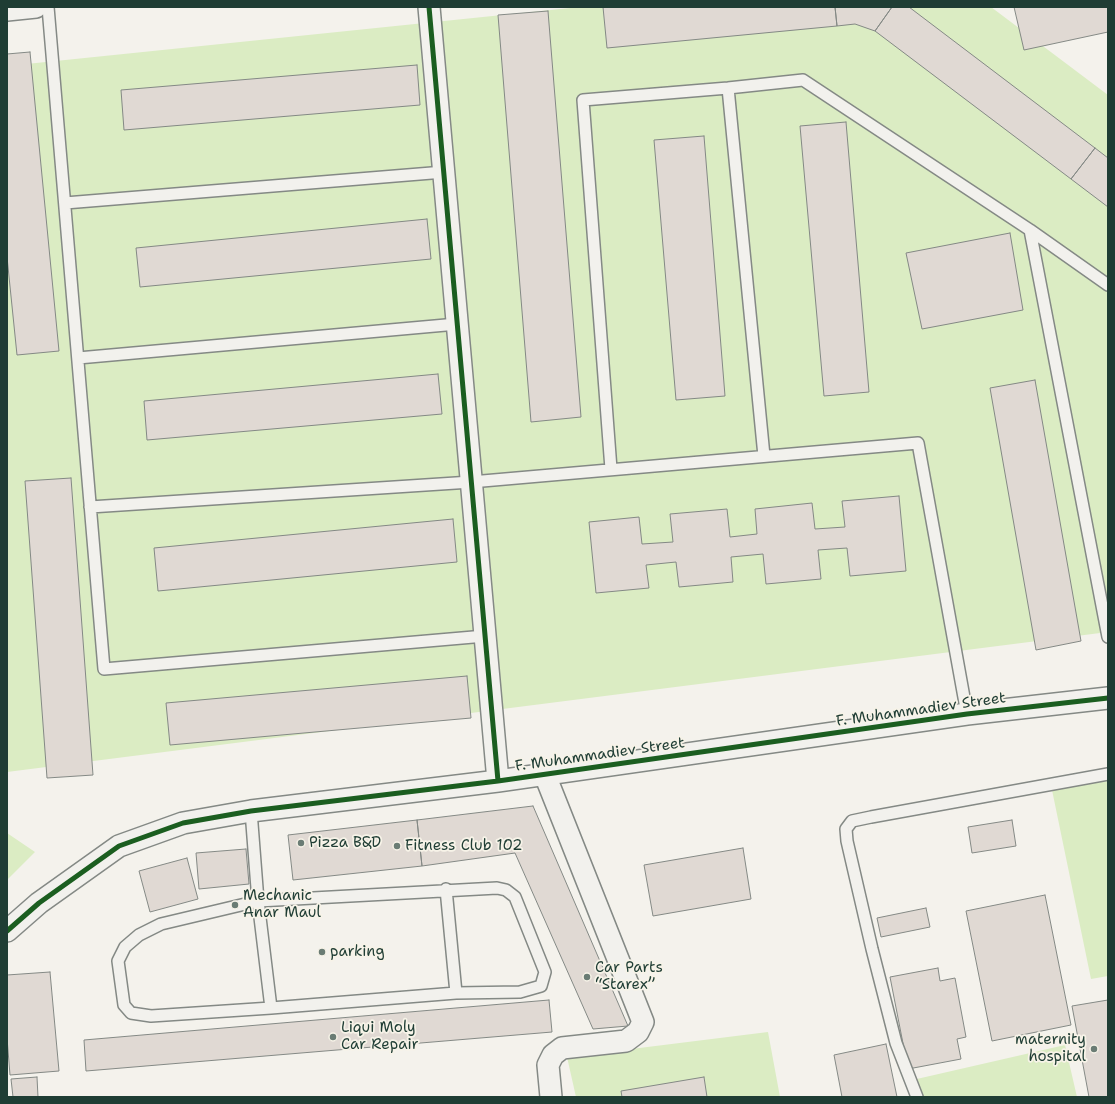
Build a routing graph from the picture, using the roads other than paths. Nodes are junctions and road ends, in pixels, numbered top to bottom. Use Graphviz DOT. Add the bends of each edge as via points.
graph roads {
  1 [pos="36,7"];
  2 [pos="48,7"];
  3 [pos="429,7"];
  4 [pos="7,10"];
  5 [pos="728,88"];
  6 [pos="444,172"];
  7 [pos="65,203"];
  8 [pos="1030,230"];
  9 [pos="1108,285"];
  10 [pos="457,324"];
  11 [pos="78,358"];
  12 [pos="764,456"];
  13 [pos="611,469"];
  14 [pos="471,482"];
  15 [pos="90,508"];
  16 [pos="485,636"];
  17 [pos="1108,637"];
  18 [pos="1108,698"];
  19 [pos="967,714"];
  20 [pos="1108,774"];
  21 [pos="545,775"];
  22 [pos="498,781"];
  23 [pos="251,811"];
  24 [pos="446,889"];
  25 [pos="258,901"];
  26 [pos="7,931"];
  27 [pos="456,993"];
  28 [pos="271,1008"];
  29 [pos="551,1097"];
  30 [pos="917,1097"];
  1 -- 4 [label="street"];
  2 -- 7 [label="lane"];
  3 -- 6 [label="street"];
  5 -- 8 [label="lane" via="803,80"];
  5 -- 12 [label="lane"];
  5 -- 13 [label="lane" via="583,100"];
  6 -- 7 [label="lane"];
  6 -- 10 [label="street"];
  7 -- 11 [label="lane"];
  8 -- 9 [label="lane"];
  8 -- 17 [label="lane"];
  10 -- 11 [label="lane"];
  10 -- 14 [label="street"];
  11 -- 15 [label="lane"];
  12 -- 13 [label="lane"];
  12 -- 19 [label="lane" via="918,443"];
  13 -- 14 [label="lane"];
  14 -- 15 [label="lane"];
  14 -- 16 [label="street"];
  15 -- 16 [label="lane" via="104,669"];
  16 -- 22 [label="street"];
  18 -- 19 [label="street, F. Muhammadiev Street"];
  19 -- 21 [label="street, F. Muhammadiev Street"];
  20 -- 30 [label="lane" via="871,817 852,821 846,829 896,1043"];
  21 -- 22 [label="street, F. Muhammadiev Street"];
  21 -- 29 [label="street" via="643,1022 638,1032 626,1041 562,1048 553,1055 548,1064"];
  22 -- 23 [label="street, F. Muhammadiev Street"];
  23 -- 25 [label="lane"];
  23 -- 26 [label="street, F. Muhammadiev Street" via="182,823 119,846 40,903"];
  24 -- 25 [label="lane"];
  24 -- 27 [label="lane"];
  24 -- 27 [label="lane" via="497,888 506,890 515,897 545,972 541,986 520,992"];
  25 -- 28 [label="lane"];
  25 -- 28 [label="lane" via="161,924 139,935 125,947 118,961 120,978 124,1005 131,1013 151,1016"];
  27 -- 28 [label="lane"];
}
